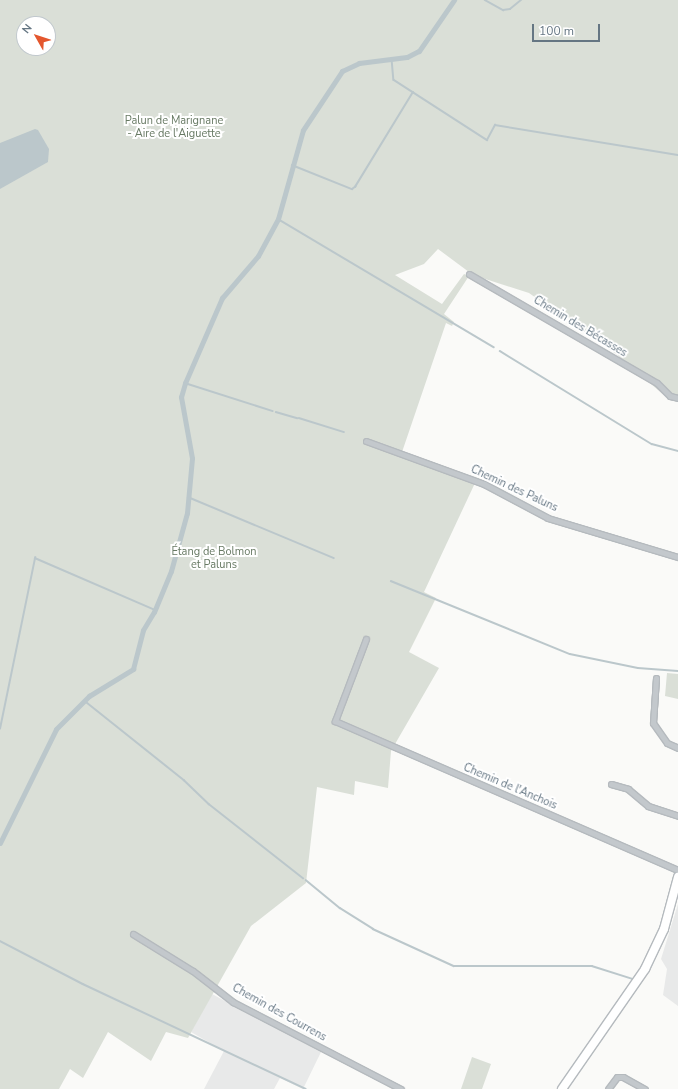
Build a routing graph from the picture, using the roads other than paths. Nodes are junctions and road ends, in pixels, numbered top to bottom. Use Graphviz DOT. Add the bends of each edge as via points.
graph roads {
  1 [pos="469,274"];
  2 [pos="678,398"];
  3 [pos="366,441"];
  4 [pos="678,558"];
  5 [pos="366,639"];
  6 [pos="656,678"];
  7 [pos="678,748"];
  8 [pos="612,784"];
  9 [pos="678,816"];
  10 [pos="678,870"];
  11 [pos="678,877"];
  12 [pos="133,934"];
  13 [pos="401,1089"];
  14 [pos="562,1089"];
  15 [pos="608,1089"];
  16 [pos="645,1089"];
  1 -- 2 [label="street, Chemin des Bécasses" via="657,383 670,396"];
  3 -- 4 [label="street, Chemin des Paluns" via="484,484 548,518"];
  5 -- 10 [label="street, Chemin de l'Anchois" via="335,720"];
  6 -- 7 [label="street" via="652,723 666,742"];
  8 -- 9 [label="street" via="628,789 648,806"];
  11 -- 14 [label="main road" via="664,929 643,973"];
  12 -- 13 [label="street, Chemin des Courrens" via="192,971 233,1002"];
  15 -- 16 [label="street" via="617,1077 624,1077"];
}
